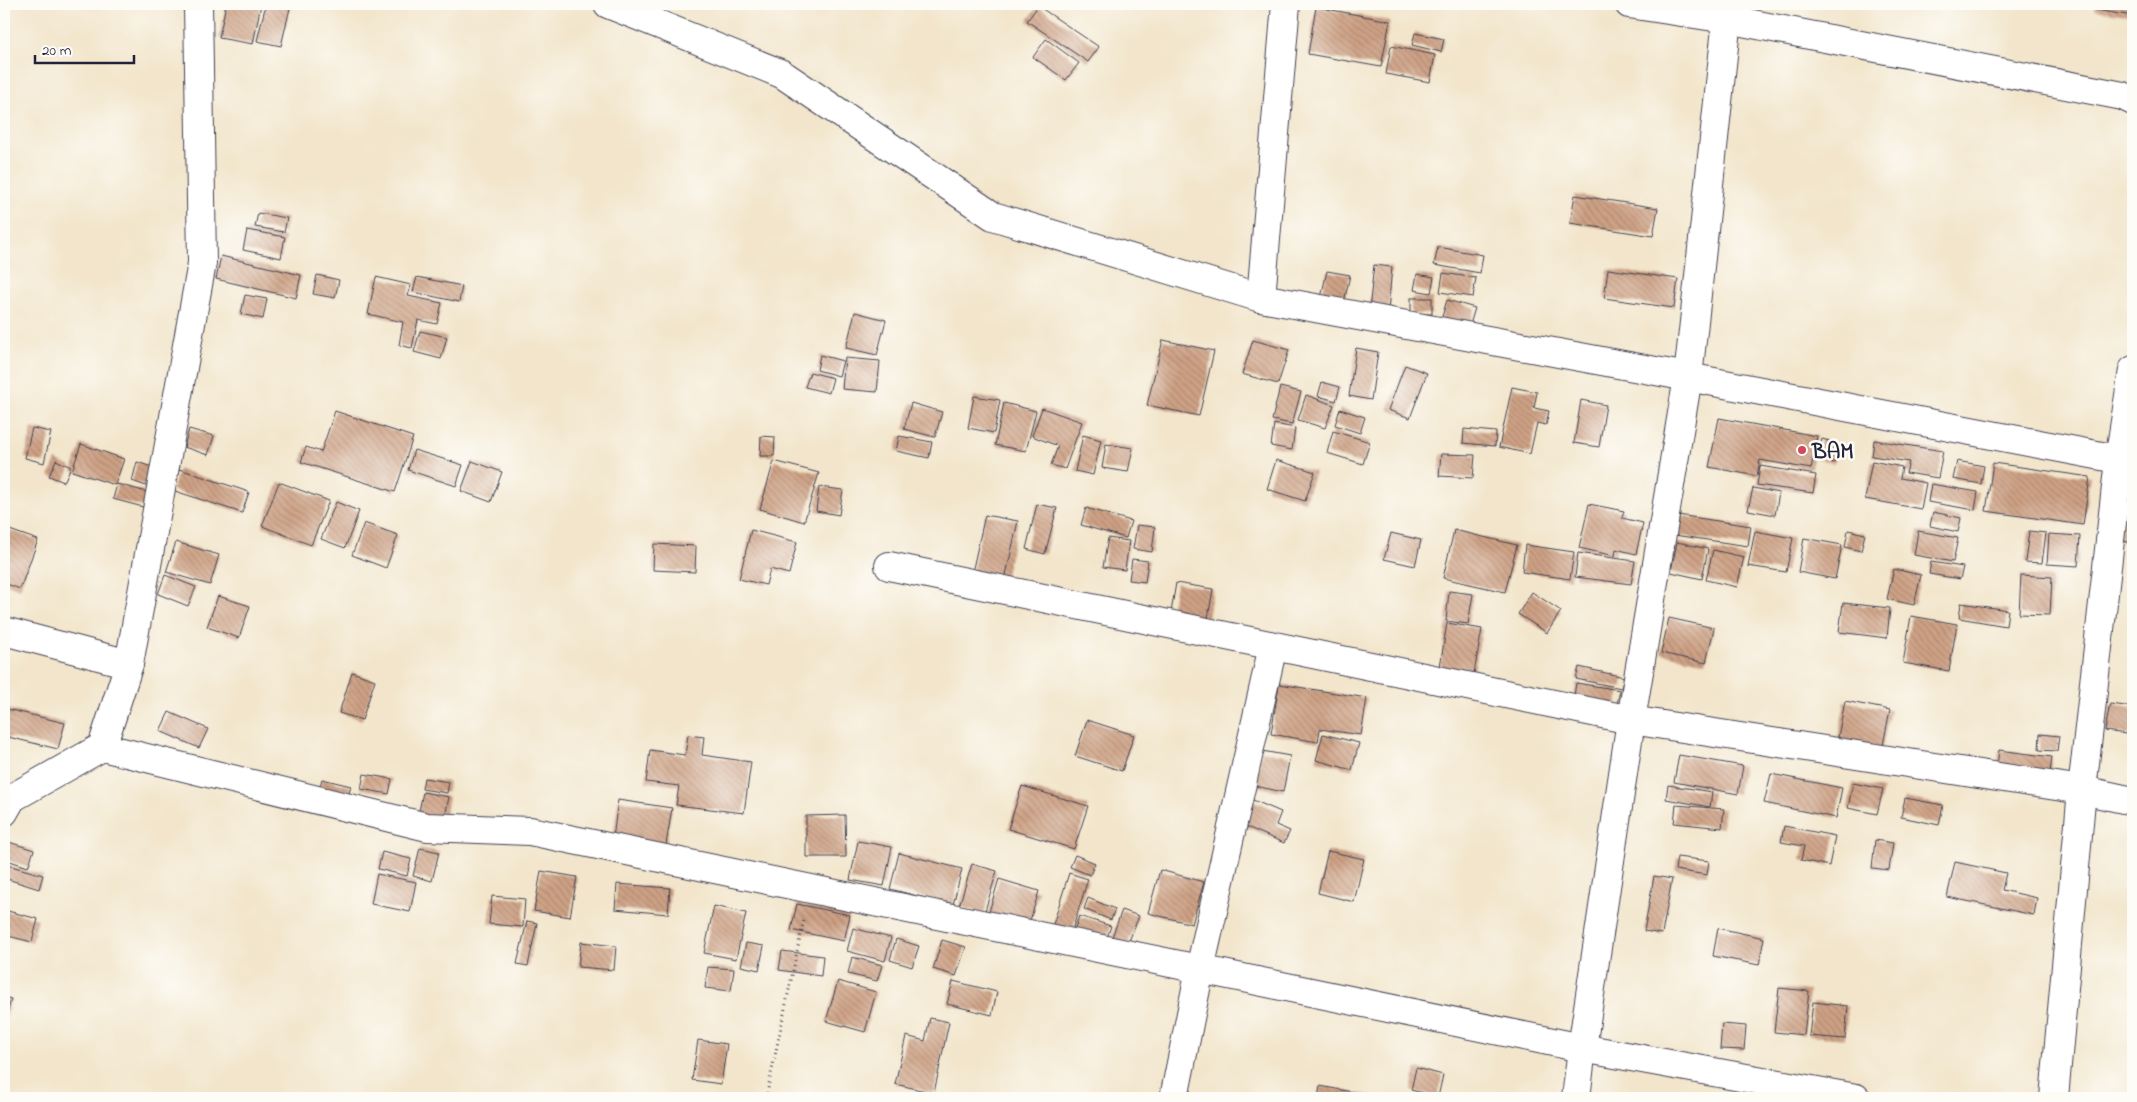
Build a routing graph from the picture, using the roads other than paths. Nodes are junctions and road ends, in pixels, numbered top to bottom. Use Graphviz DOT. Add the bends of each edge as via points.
graph roads {
  1 [pos="198,4"];
  2 [pos="608,4"];
  3 [pos="1286,4"];
  4 [pos="1629,4"];
  5 [pos="1727,19"];
  6 [pos="2133,101"];
  7 [pos="1261,298"];
  8 [pos="2133,370"];
  9 [pos="1688,377"];
  10 [pos="2126,461"];
  11 [pos="889,566"];
  12 [pos="4,631"];
  13 [pos="1273,646"];
  14 [pos="129,664"];
  15 [pos="1631,720"];
  16 [pos="102,747"];
  17 [pos="2082,790"];
  18 [pos="2133,801"];
  19 [pos="4,812"];
  20 [pos="1200,969"];
  21 [pos="1582,1048"];
  22 [pos="1174,1098"];
  23 [pos="1576,1098"];
  24 [pos="1856,1098"];
  25 [pos="2054,1098"];
  1 -- 14 [label="street" via="202,262"];
  2 -- 7 [label="street" via="782,74 993,216"];
  3 -- 7 [label="street"];
  4 -- 5 [label="street"];
  5 -- 6 [label="street" via="2123,96"];
  5 -- 9 [label="street"];
  7 -- 9 [label="street"];
  8 -- 10 [label="street"];
  9 -- 10 [label="street"];
  9 -- 15 [label="street"];
  10 -- 17 [label="street"];
  11 -- 13 [label="street"];
  12 -- 14 [label="street"];
  13 -- 15 [label="street"];
  13 -- 20 [label="street"];
  14 -- 16 [label="street"];
  15 -- 17 [label="street"];
  15 -- 21 [label="street"];
  16 -- 19 [label="street" via="12,798"];
  16 -- 20 [label="street" via="427,827 530,831"];
  17 -- 18 [label="street"];
  17 -- 25 [label="street"];
  20 -- 21 [label="street"];
  20 -- 22 [label="street"];
  21 -- 23 [label="street"];
  21 -- 24 [label="street"];
}
